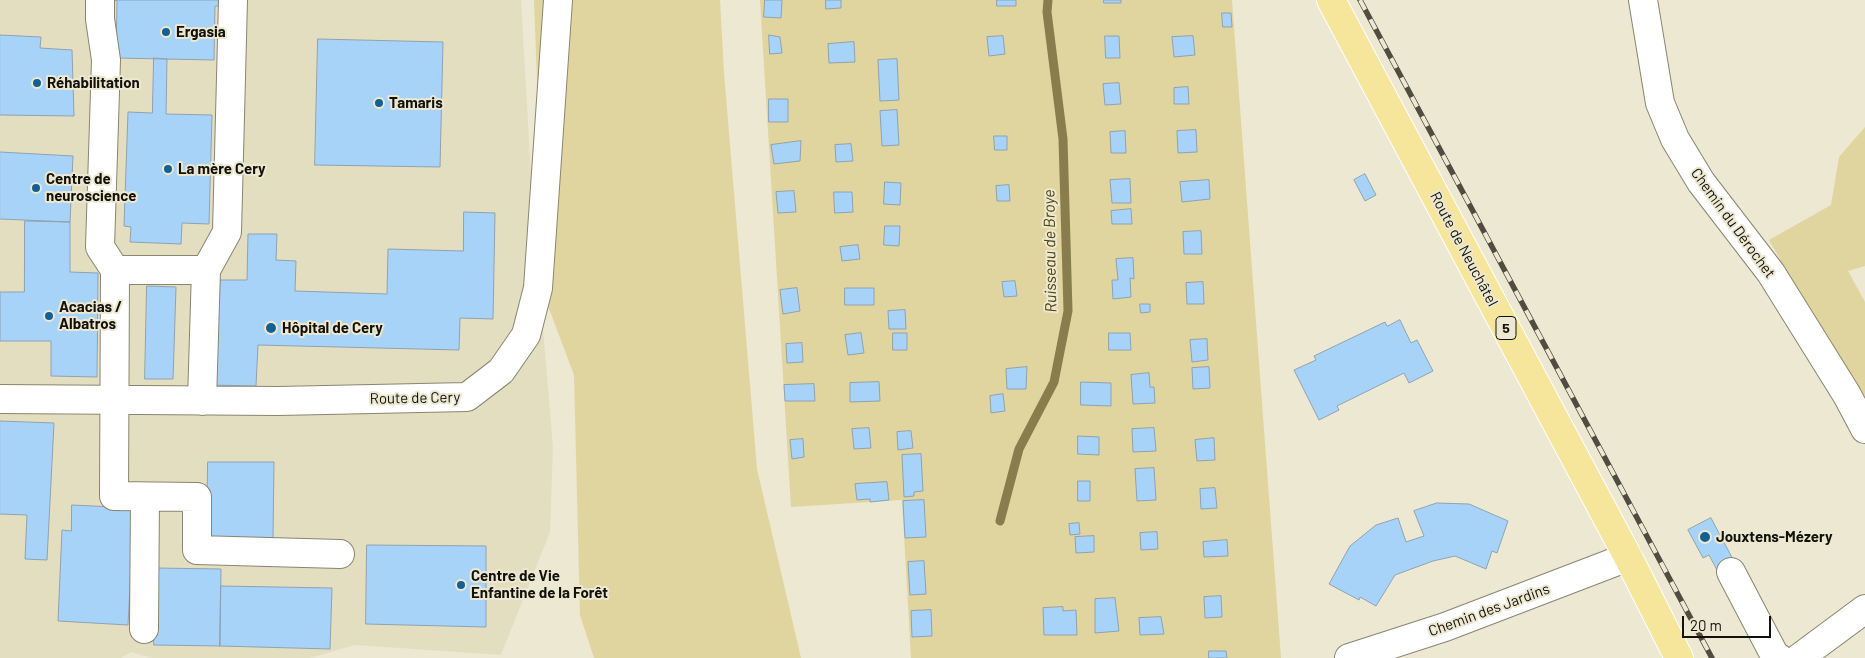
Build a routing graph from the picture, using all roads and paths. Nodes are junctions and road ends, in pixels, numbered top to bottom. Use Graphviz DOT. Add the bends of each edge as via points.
graph roads {
  1 [pos="100,0"];
  2 [pos="233,0"];
  3 [pos="558,0"];
  4 [pos="1331,0"];
  5 [pos="1643,0"];
  6 [pos="115,270"];
  7 [pos="206,270"];
  8 [pos="0,399"];
  9 [pos="115,400"];
  10 [pos="202,400"];
  11 [pos="1865,429"];
  12 [pos="145,497"];
  13 [pos="340,554"];
  14 [pos="1628,557"];
  15 [pos="1731,572"];
  16 [pos="1865,609"];
  17 [pos="144,629"];
  18 [pos="1349,658"];
  19 [pos="1678,658"];
  20 [pos="1779,658"];
  21 [pos="1799,658"];
  1 -- 6 [label="street" via="106,60 100,247"];
  2 -- 7 [label="street" via="227,232"];
  3 -- 10 [label="street, Route de Cery" via="538,288 526,336 501,372 467,397"];
  4 -- 14 [label="main road, Route de Neuchâtel / 5"];
  5 -- 11 [label="street, Chemin du Dérochet" via="1660,103 1675,139 1701,182 1771,273"];
  6 -- 7 [label="street"];
  6 -- 9 [label="street"];
  7 -- 10 [label="street"];
  8 -- 9 [label="street, Route de Cery"];
  9 -- 10 [label="street, Route de Cery"];
  9 -- 12 [label="street" via="114,496"];
  12 -- 13 [label="street" via="197,497 197,550"];
  12 -- 17 [label="street"];
  14 -- 18 [label="street, Chemin des Jardins" via="1445,627"];
  14 -- 19 [label="main road, Route de Neuchâtel / 5"];
  15 -- 20 [label="street" via="1774,656"];
  16 -- 21 [label="street"];
}
